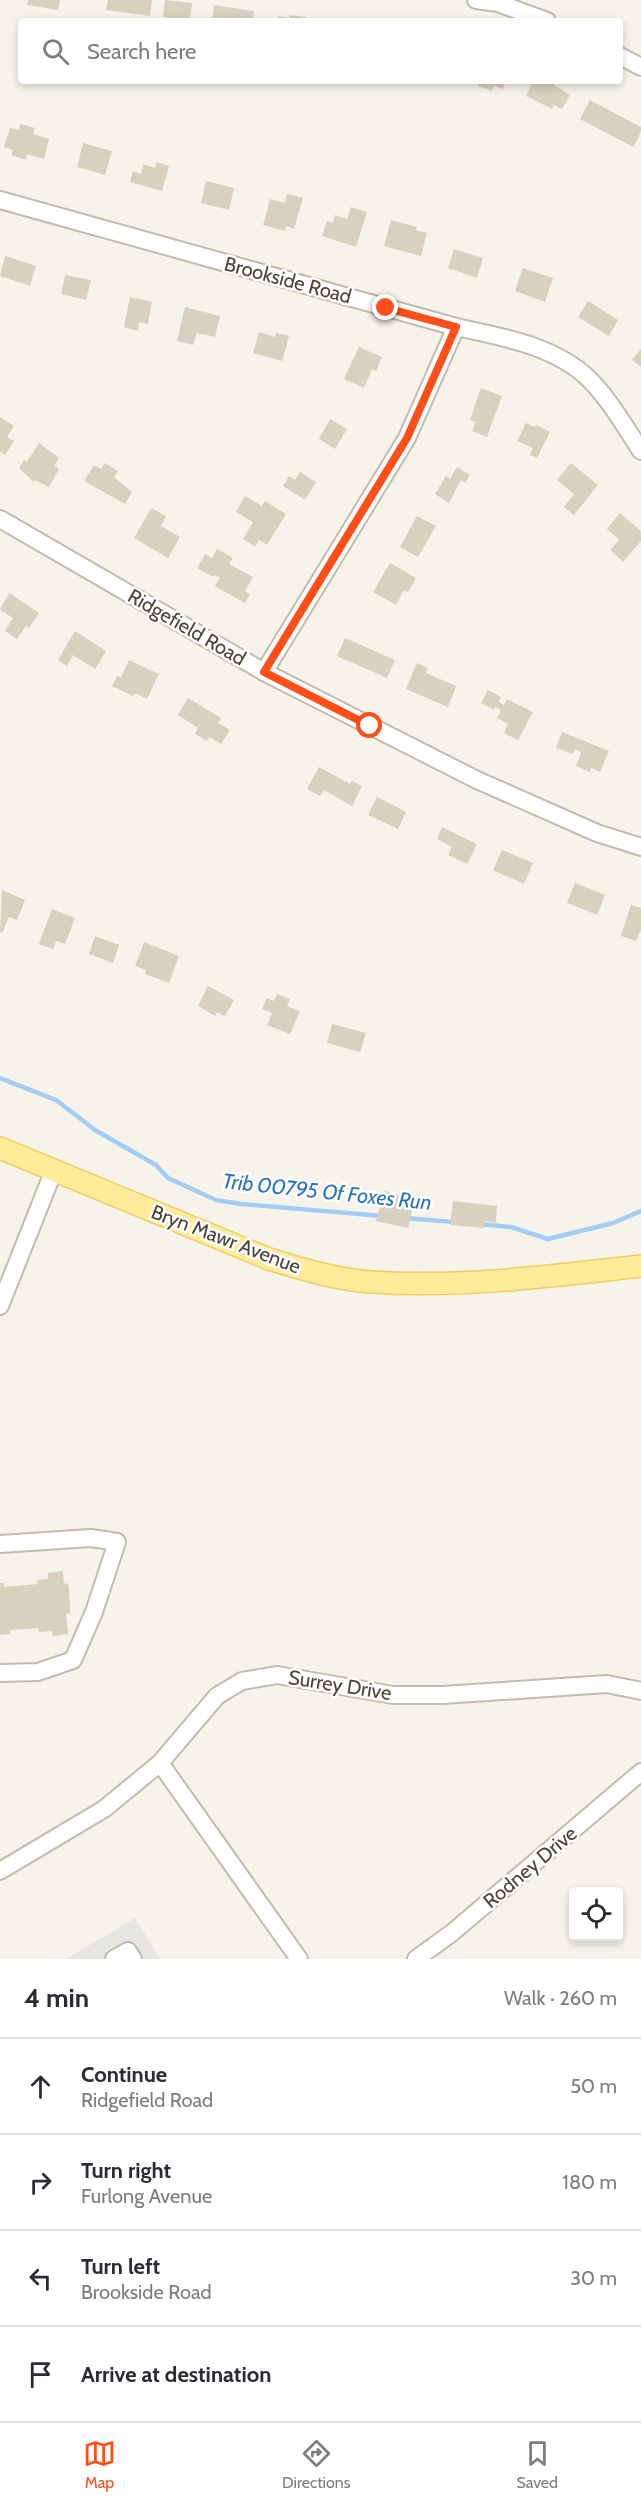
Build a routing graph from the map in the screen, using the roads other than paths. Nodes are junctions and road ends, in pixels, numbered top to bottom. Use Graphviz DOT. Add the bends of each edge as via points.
graph roads {
  1 [pos="476,0"];
  2 [pos="539,18"];
  3 [pos="623,58"];
  4 [pos="641,67"];
  5 [pos="0,200"];
  6 [pos="456,327"];
  7 [pos="641,451"];
  8 [pos="0,519"];
  9 [pos="264,672"];
  10 [pos="641,847"];
  11 [pos="0,1148"];
  12 [pos="54,1170"];
  13 [pos="641,1266"];
  14 [pos="0,1306"];
  15 [pos="0,1544"];
  16 [pos="0,1673"];
  17 [pos="641,1691"];
  18 [pos="160,1763"];
  19 [pos="641,1772"];
  20 [pos="0,1871"];
  21 [pos="114,1959"];
  22 [pos="133,1959"];
  23 [pos="298,1959"];
  24 [pos="416,1959"];
  1 -- 2 [label="street" via="498,3"];
  3 -- 4 [label="street"];
  5 -- 6 [label="street, Brookside Road"];
  6 -- 7 [label="street, Brookside Road" via="520,342 577,369 611,406"];
  6 -- 9 [label="street" via="407,438"];
  8 -- 9 [label="street, Ridgefield Road"];
  9 -- 10 [label="street, Ridgefield Road" via="477,780 597,833"];
  11 -- 12 [label="main road, Bryn Mawr Avenue"];
  12 -- 13 [label="main road, Bryn Mawr Avenue" via="269,1259 370,1282 518,1279"];
  12 -- 14 [label="street"];
  15 -- 16 [label="street" via="91,1538 117,1542 73,1660 38,1672"];
  17 -- 18 [label="street, Surrey Drive" via="607,1684 393,1695 278,1675 242,1681 217,1696"];
  18 -- 20 [label="street, Surrey Drive" via="104,1809"];
  18 -- 23 [label="street"];
  19 -- 24 [label="street, Rodney Drive"];
  21 -- 22 [label="street" via="128,1951"];
}
